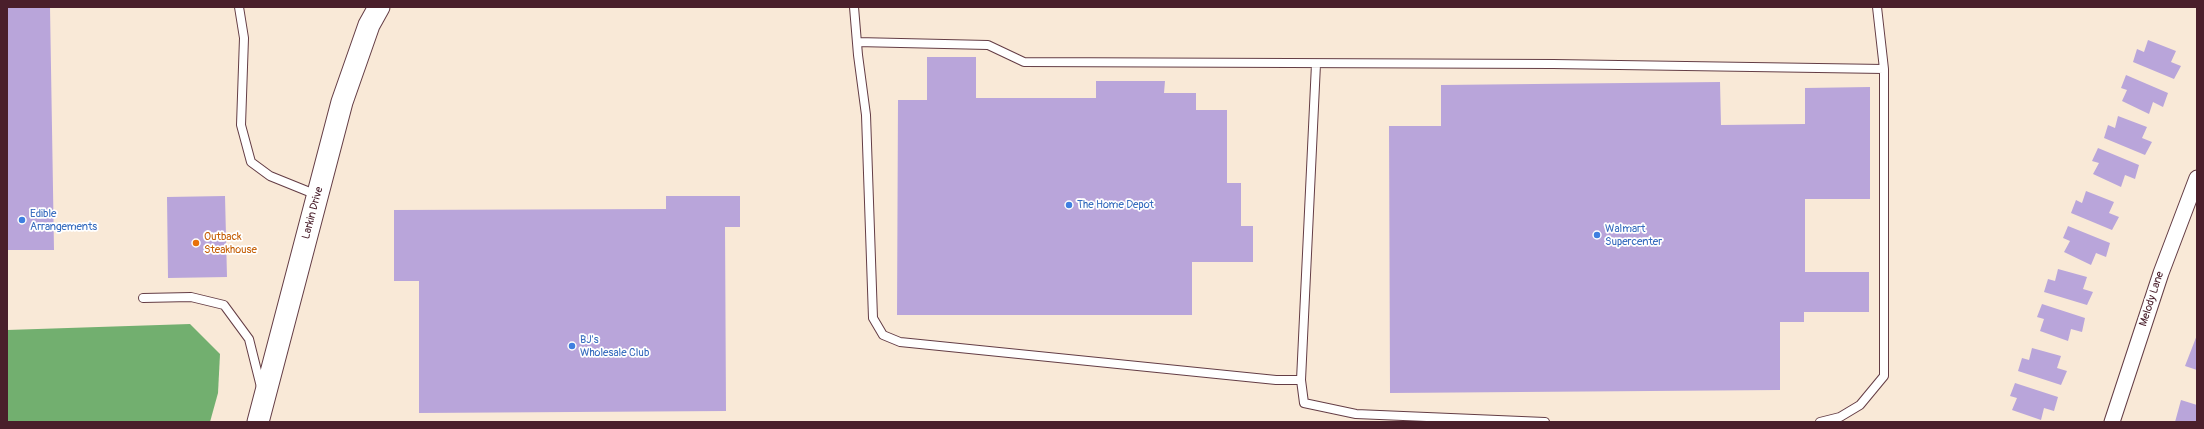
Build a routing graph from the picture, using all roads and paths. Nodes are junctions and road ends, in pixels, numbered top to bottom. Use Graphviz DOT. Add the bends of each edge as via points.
graph roads {
  1 [pos="239,7"];
  2 [pos="379,7"];
  3 [pos="854,7"];
  4 [pos="1877,7"];
  5 [pos="857,42"];
  6 [pos="1316,64"];
  7 [pos="1884,70"];
  8 [pos="2197,178"];
  9 [pos="318,196"];
  10 [pos="143,298"];
  11 [pos="1301,380"];
  12 [pos="264,399"];
  13 [pos="258,422"];
  14 [pos="1545,422"];
  15 [pos="1820,422"];
  16 [pos="2112,422"];
  1 -- 9 [label="lane" via="244,38 241,125 251,162 270,176"];
  2 -- 9 [label="street, Larkin Drive" via="369,25 342,102"];
  3 -- 5 [label="lane"];
  4 -- 7 [label="lane"];
  5 -- 6 [label="lane" via="988,45 1024,62"];
  5 -- 11 [label="lane" via="866,115 873,318 883,335 900,342 1276,380"];
  6 -- 7 [label="lane" via="1553,64"];
  6 -- 11 [label="lane"];
  7 -- 15 [label="lane" via="1884,376 1860,405 1840,417"];
  8 -- 16 [label="street, Melody Lane" via="2160,272"];
  9 -- 12 [label="street, Larkin Drive"];
  10 -- 12 [label="lane" via="191,297 224,305 250,338"];
  11 -- 14 [label="lane" via="1304,403 1356,414"];
  12 -- 13 [label="street, Larkin Drive"];
}
